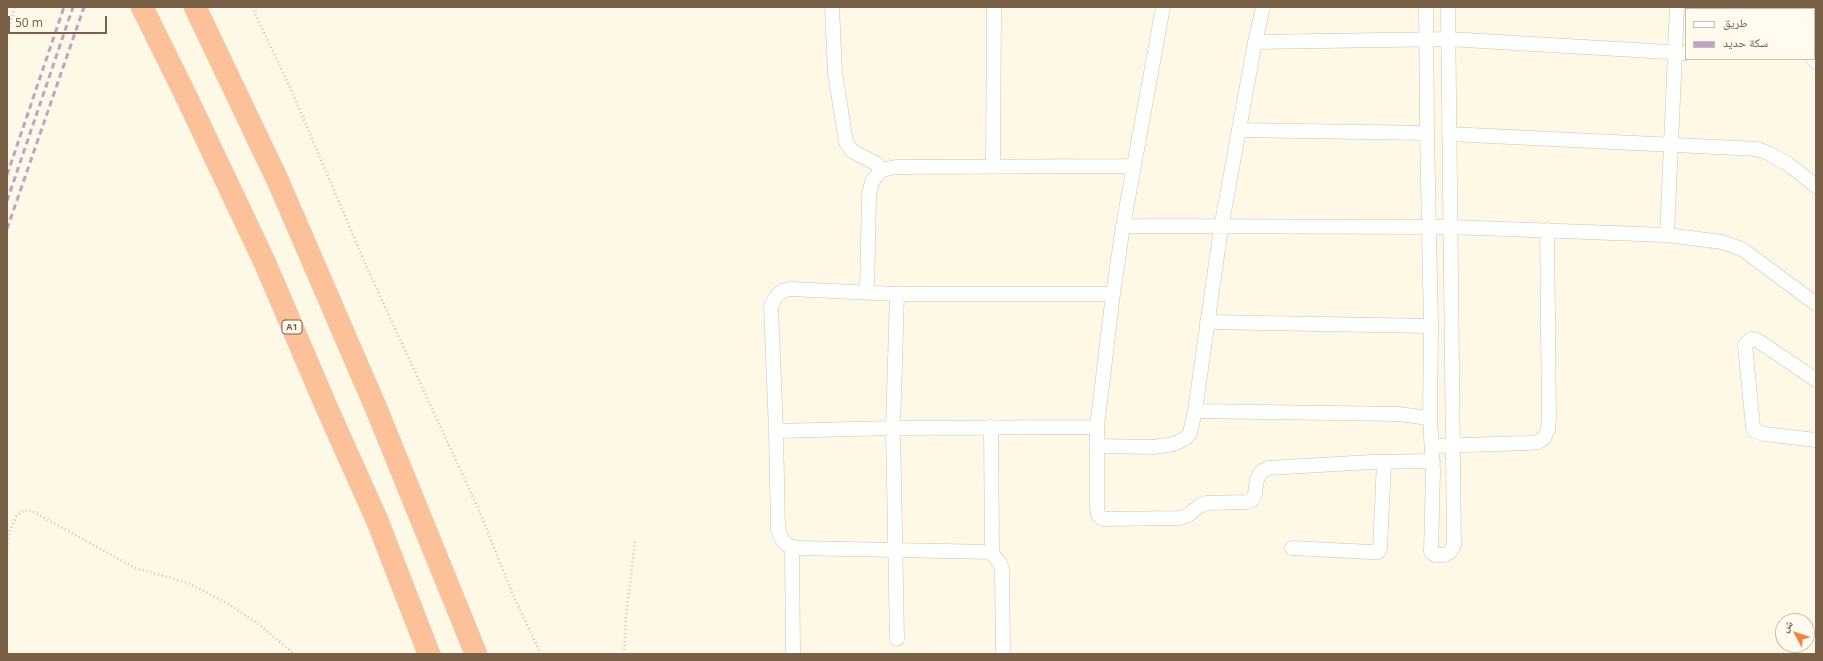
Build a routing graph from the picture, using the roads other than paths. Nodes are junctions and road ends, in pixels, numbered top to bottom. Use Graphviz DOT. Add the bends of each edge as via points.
graph roads {
  1 [pos="142,7"];
  2 [pos="195,7"];
  3 [pos="832,7"];
  4 [pos="994,7"];
  5 [pos="1163,7"];
  6 [pos="1263,7"];
  7 [pos="1426,7"];
  8 [pos="1448,7"];
  9 [pos="1677,7"];
  10 [pos="1426,39"];
  11 [pos="1448,39"];
  12 [pos="1255,42"];
  13 [pos="1681,53"];
  14 [pos="1239,130"];
  15 [pos="1427,133"];
  16 [pos="1449,134"];
  17 [pos="1672,146"];
  18 [pos="993,166"];
  19 [pos="1134,166"];
  20 [pos="882,170"];
  21 [pos="1816,186"];
  22 [pos="1123,226"];
  23 [pos="1429,227"];
  24 [pos="1451,227"];
  25 [pos="1221,228"];
  26 [pos="1547,230"];
  27 [pos="1667,235"];
  28 [pos="867,293"];
  29 [pos="897,294"];
  30 [pos="1113,294"];
  31 [pos="1816,304"];
  32 [pos="1206,322"];
  33 [pos="1431,326"];
  34 [pos="1816,380"];
  35 [pos="1195,411"];
  36 [pos="1430,418"];
  37 [pos="991,427"];
  38 [pos="1097,427"];
  39 [pos="893,428"];
  40 [pos="776,431"];
  41 [pos="1816,440"];
  42 [pos="1452,445"];
  43 [pos="1098,446"];
  44 [pos="1432,446"];
  45 [pos="1433,461"];
  46 [pos="1384,462"];
  47 [pos="1433,517"];
  48 [pos="1453,518"];
  49 [pos="792,547"];
  50 [pos="1292,548"];
  51 [pos="895,550"];
  52 [pos="992,552"];
  53 [pos="897,639"];
  54 [pos="429,654"];
  55 [pos="476,654"];
  56 [pos="793,654"];
  57 [pos="1003,654"];
  1 -- 54 [label="highway, A1" via="265,263 377,520"];
  2 -- 55 [label="highway" via="278,181 376,408"];
  3 -- 20 [label="street" via="835,73 846,142 852,151 877,164"];
  4 -- 18 [label="street"];
  5 -- 19 [label="street"];
  6 -- 12 [label="street"];
  7 -- 10 [label="street"];
  8 -- 11 [label="street"];
  9 -- 13 [label="street"];
  10 -- 11 [label="street"];
  10 -- 12 [label="street"];
  10 -- 15 [label="street"];
  11 -- 13 [label="street"];
  11 -- 16 [label="street"];
  12 -- 14 [label="street"];
  13 -- 17 [label="street"];
  14 -- 15 [label="street"];
  14 -- 25 [label="street"];
  15 -- 23 [label="street"];
  16 -- 17 [label="street"];
  16 -- 24 [label="street"];
  17 -- 21 [label="street" via="1757,149 1788,164"];
  17 -- 27 [label="street"];
  18 -- 19 [label="street"];
  18 -- 20 [label="street" via="896,167"];
  19 -- 22 [label="street"];
  20 -- 28 [label="street" via="872,182 869,196"];
  22 -- 25 [label="street"];
  22 -- 30 [label="street"];
  23 -- 24 [label="street"];
  23 -- 25 [label="street"];
  23 -- 33 [label="street"];
  24 -- 26 [label="street"];
  24 -- 42 [label="street"];
  25 -- 32 [label="street"];
  26 -- 27 [label="street"];
  26 -- 42 [label="street" via="1548,429 1544,438 1538,442"];
  27 -- 31 [label="street" via="1722,242 1742,249"];
  28 -- 29 [label="street"];
  28 -- 40 [label="street" via="790,289 782,291 775,298 770,314"];
  29 -- 30 [label="street"];
  29 -- 39 [label="street"];
  30 -- 38 [label="street"];
  32 -- 33 [label="street"];
  32 -- 35 [label="street"];
  33 -- 36 [label="street"];
  34 -- 41 [label="street" via="1756,340 1751,339 1745,345 1755,431"];
  35 -- 36 [label="street" via="1398,414"];
  35 -- 43 [label="street" via="1190,433 1174,444 1154,447"];
  36 -- 44 [label="street"];
  37 -- 38 [label="street"];
  37 -- 39 [label="street"];
  37 -- 52 [label="street"];
  38 -- 43 [label="street"];
  39 -- 40 [label="street"];
  39 -- 51 [label="street"];
  40 -- 49 [label="street" via="778,530 782,541"];
  42 -- 44 [label="street"];
  42 -- 48 [label="street"];
  43 -- 46 [label="street" via="1097,508 1098,515 1103,519 1180,518 1188,516 1207,503 1246,502 1252,500 1257,479 1261,472 1268,468"];
  44 -- 45 [label="street"];
  45 -- 46 [label="street"];
  45 -- 47 [label="street"];
  46 -- 50 [label="street" via="1378,552"];
  47 -- 48 [label="street"];
  47 -- 48 [label="street" via="1431,552 1435,555 1446,555 1454,545"];
  49 -- 51 [label="street"];
  49 -- 56 [label="street"];
  51 -- 52 [label="street"];
  51 -- 53 [label="street"];
  52 -- 57 [label="street" via="1002,570"];
}
